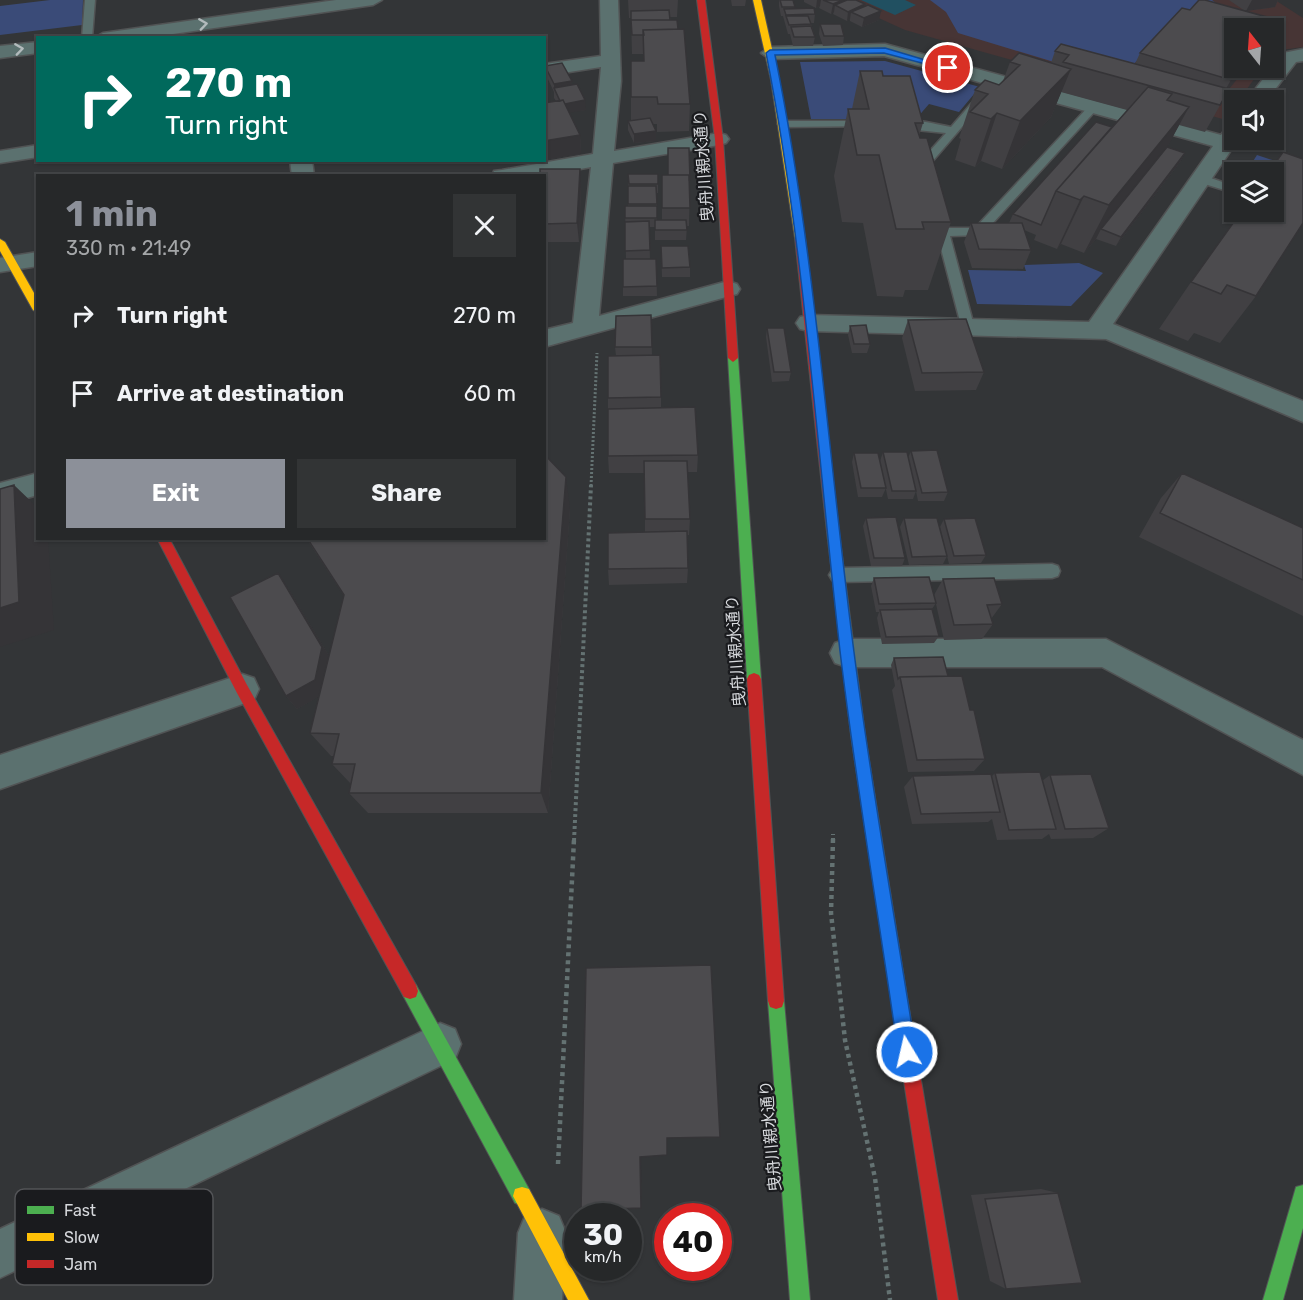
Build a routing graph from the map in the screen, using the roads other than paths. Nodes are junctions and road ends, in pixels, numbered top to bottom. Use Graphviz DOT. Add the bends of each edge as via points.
graph roads {
  1 [pos="90,0"];
  2 [pos="373,0"];
  3 [pos="609,0"];
  4 [pos="701,0"];
  5 [pos="757,0"];
  6 [pos="274,14"];
  7 [pos="87,36"];
  8 [pos="117,36"];
  9 [pos="36,47"];
  10 [pos="0,52"];
  11 [pos="770,53"];
  12 [pos="1303,55"];
  13 [pos="610,60"];
  14 [pos="546,70"];
  15 [pos="991,79"];
  16 [pos="1265,90"];
  17 [pos="1093,108"];
  18 [pos="784,124"];
  19 [pos="954,130"];
  20 [pos="1224,136"];
  21 [pos="719,139"];
  22 [pos="1224,146"];
  23 [pos="36,151"];
  24 [pos="0,157"];
  25 [pos="605,157"];
  26 [pos="513,174"];
  27 [pos="1202,179"];
  28 [pos="931,186"];
  29 [pos="1224,187"];
  30 [pos="937,209"];
  31 [pos="943,232"];
  32 [pos="0,242"];
  33 [pos="36,259"];
  34 [pos="6,264"];
  35 [pos="728,289"];
  36 [pos="36,307"];
  37 [pos="809,322"];
  38 [pos="592,325"];
  39 [pos="967,326"];
  40 [pos="1097,329"];
  41 [pos="546,338"];
  42 [pos="1303,412"];
  43 [pos="36,485"];
  44 [pos="0,494"];
  45 [pos="164,540"];
  46 [pos="1052,571"];
  47 [pos="838,575"];
  48 [pos="847,653"];
  49 [pos="242,689"];
  50 [pos="1303,758"];
  51 [pos="0,772"];
  52 [pos="440,1044"];
  53 [pos="136,1189"];
  54 [pos="1303,1194"];
  55 [pos="542,1233"];
  56 [pos="15,1247"];
  57 [pos="0,1254"];
  58 [pos="538,1300"];
  59 [pos="579,1300"];
  60 [pos="800,1300"];
  61 [pos="948,1300"];
  62 [pos="1273,1300"];
  1 -- 7 [label="lane"];
  2 -- 6 [label="street"];
  3 -- 13 [label="street"];
  4 -- 21 [label="street, 曳舟川親水通り"];
  5 -- 11 [label="street"];
  8 -- 6 [label="street, one-way"];
  10 -- 9 [label="street, one-way"];
  11 -- 15 [label="street" via="885,50"];
  11 -- 18 [label="street"];
  12 -- 16 [label="street" via="1290,57"];
  13 -- 14 [label="street"];
  13 -- 25 [label="street"];
  15 -- 17 [label="street"];
  15 -- 19 [label="lane" via="986,94"];
  17 -- 20 [label="street"];
  17 -- 31 [label="lane" via="978,232"];
  18 -- 19 [label="lane" via="930,126"];
  18 -- 37 [label="street"];
  19 -- 28 [label="lane" via="925,163"];
  21 -- 25 [label="street"];
  21 -- 35 [label="street, 曳舟川親水通り"];
  22 -- 27 [label="street"];
  23 -- 24 [label="street"];
  25 -- 26 [label="street"];
  25 -- 38 [label="street"];
  27 -- 29 [label="lane"];
  27 -- 40 [label="street"];
  30 -- 31 [label="lane"];
  31 -- 39 [label="lane"];
  32 -- 34 [label="street"];
  33 -- 34 [label="street"];
  34 -- 36 [label="street"];
  35 -- 38 [label="street"];
  35 -- 60 [label="street, 曳舟川親水通り" via="770,921"];
  37 -- 39 [label="street"];
  37 -- 47 [label="street"];
  38 -- 41 [label="street"];
  39 -- 40 [label="street"];
  40 -- 42 [label="street"];
  43 -- 44 [label="street"];
  45 -- 49 [label="street"];
  46 -- 47 [label="lane"];
  47 -- 48 [label="street"];
  48 -- 50 [label="street" via="1106,653"];
  48 -- 61 [label="street"];
  49 -- 51 [label="street"];
  49 -- 52 [label="street"];
  52 -- 53 [label="street"];
  52 -- 55 [label="street"];
  54 -- 62 [label="street"];
  55 -- 58 [label="street"];
  55 -- 59 [label="street"];
  56 -- 57 [label="street"];
}
